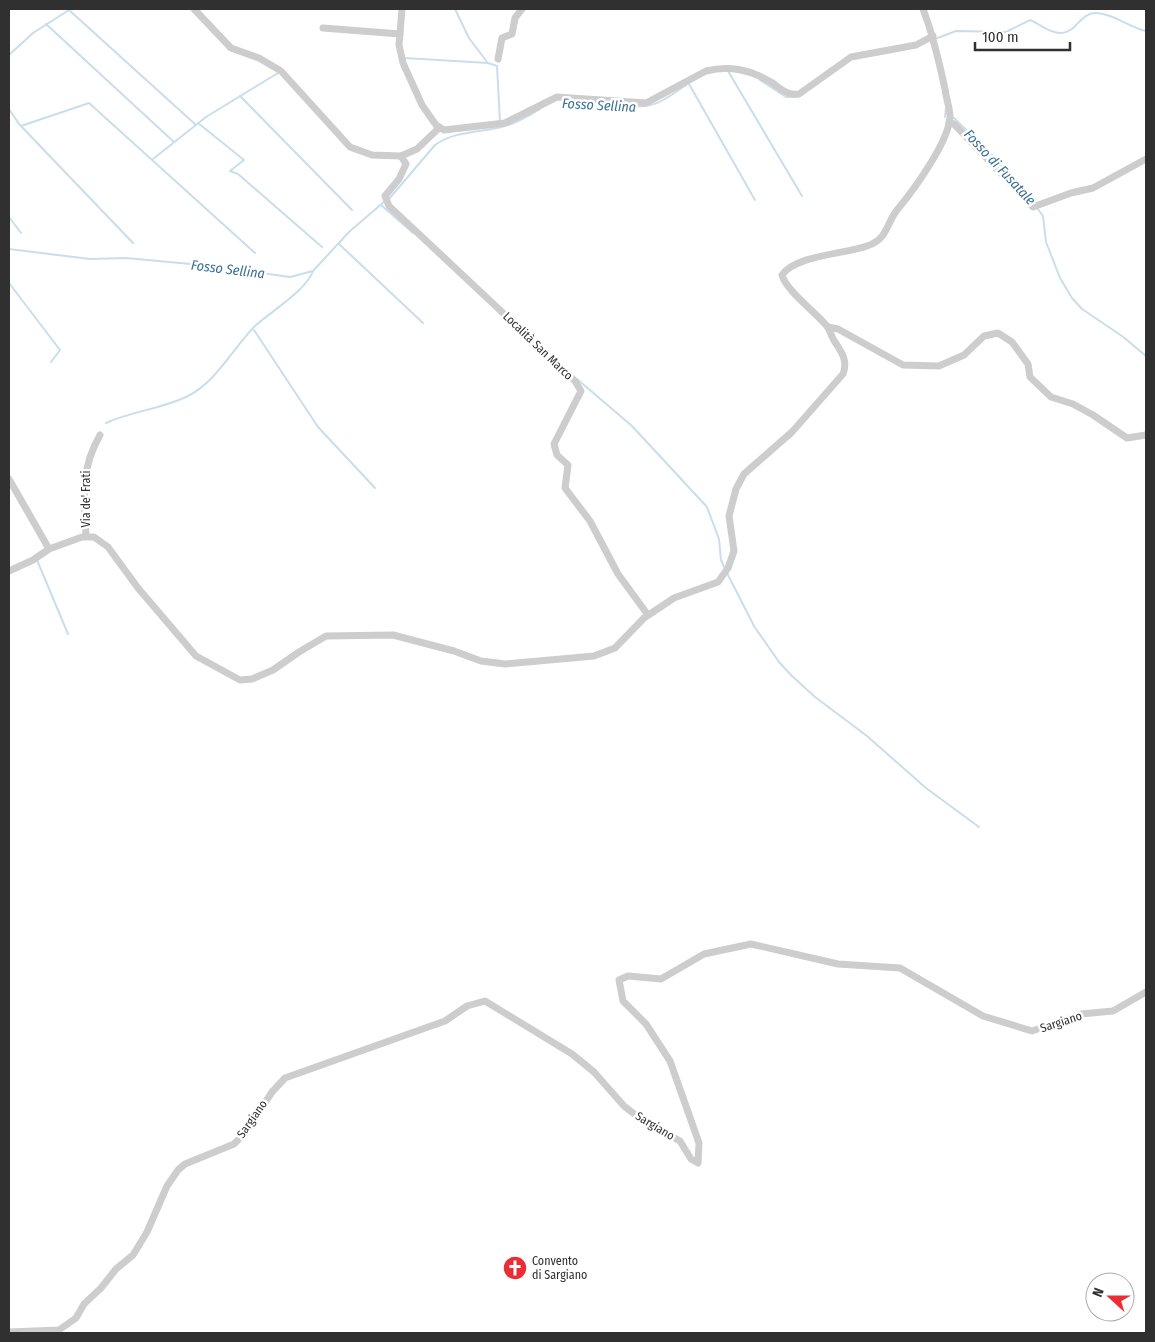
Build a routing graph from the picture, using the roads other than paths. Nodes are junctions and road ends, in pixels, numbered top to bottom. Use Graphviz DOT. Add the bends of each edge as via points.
graph roads {
  1 [pos="194,9"];
  2 [pos="402,9"];
  3 [pos="522,9"];
  4 [pos="923,9"];
  5 [pos="323,28"];
  6 [pos="400,34"];
  7 [pos="934,38"];
  8 [pos="498,59"];
  9 [pos="949,122"];
  10 [pos="439,128"];
  11 [pos="401,156"];
  12 [pos="1146,159"];
  13 [pos="828,326"];
  14 [pos="100,435"];
  15 [pos="1146,435"];
  16 [pos="9,479"];
  17 [pos="86,536"];
  18 [pos="49,549"];
  19 [pos="9,572"];
  20 [pos="648,615"];
  21 [pos="1146,992"];
  22 [pos="9,1332"];
  1 -- 11 [label="street" via="231,48 259,58 281,71 350,147 372,155"];
  2 -- 6 [label="street"];
  3 -- 8 [label="street" via="515,18 512,34 502,38"];
  4 -- 7 [label="street"];
  5 -- 6 [label="street"];
  6 -- 10 [label="street" via="405,68 422,105"];
  7 -- 9 [label="street"];
  7 -- 10 [label="street" via="916,45 851,58 799,94 789,94 745,70 716,69 706,71 646,103 557,97 505,123 448,131"];
  9 -- 12 [label="street" via="1036,206 1093,188"];
  9 -- 13 [label="street" via="936,154 893,215 881,238 868,246 800,263 782,275"];
  10 -- 11 [label="street" via="417,149"];
  11 -- 20 [label="street, Località San Marco" via="406,164 385,196 389,206 575,381 581,391 554,444 557,455 568,465 565,488 590,521 618,574"];
  13 -- 15 [label="street" via="838,328 903,365 939,366 964,355 984,336 998,334 1012,342 1028,364 1030,377 1051,397 1073,404 1127,438"];
  13 -- 20 [label="street" via="845,359 843,374 792,432 744,474 729,516 734,551 728,568 718,582 674,598"];
  14 -- 17 [label="street, Via de' Frati" via="86,466"];
  16 -- 18 [label="street"];
  17 -- 18 [label="street"];
  17 -- 20 [label="street" via="94,537 108,547 138,588 201,660 240,680 252,679 273,670 326,636 394,635 481,661 505,664 594,656 615,648"];
  18 -- 19 [label="street"];
  21 -- 22 [label="street, Sargiano" via="1113,1011 1081,1014 1032,1031 983,1016 900,968 838,964 751,944 704,954 661,979 628,976 618,980 623,1002 646,1024 670,1061 699,1144 698,1163 691,1159 680,1141 624,1106 594,1072 572,1054 485,1001 467,1006 445,1021 286,1078 234,1144 178,1170 133,1255 116,1269 70,1324 47,1332"];
}
